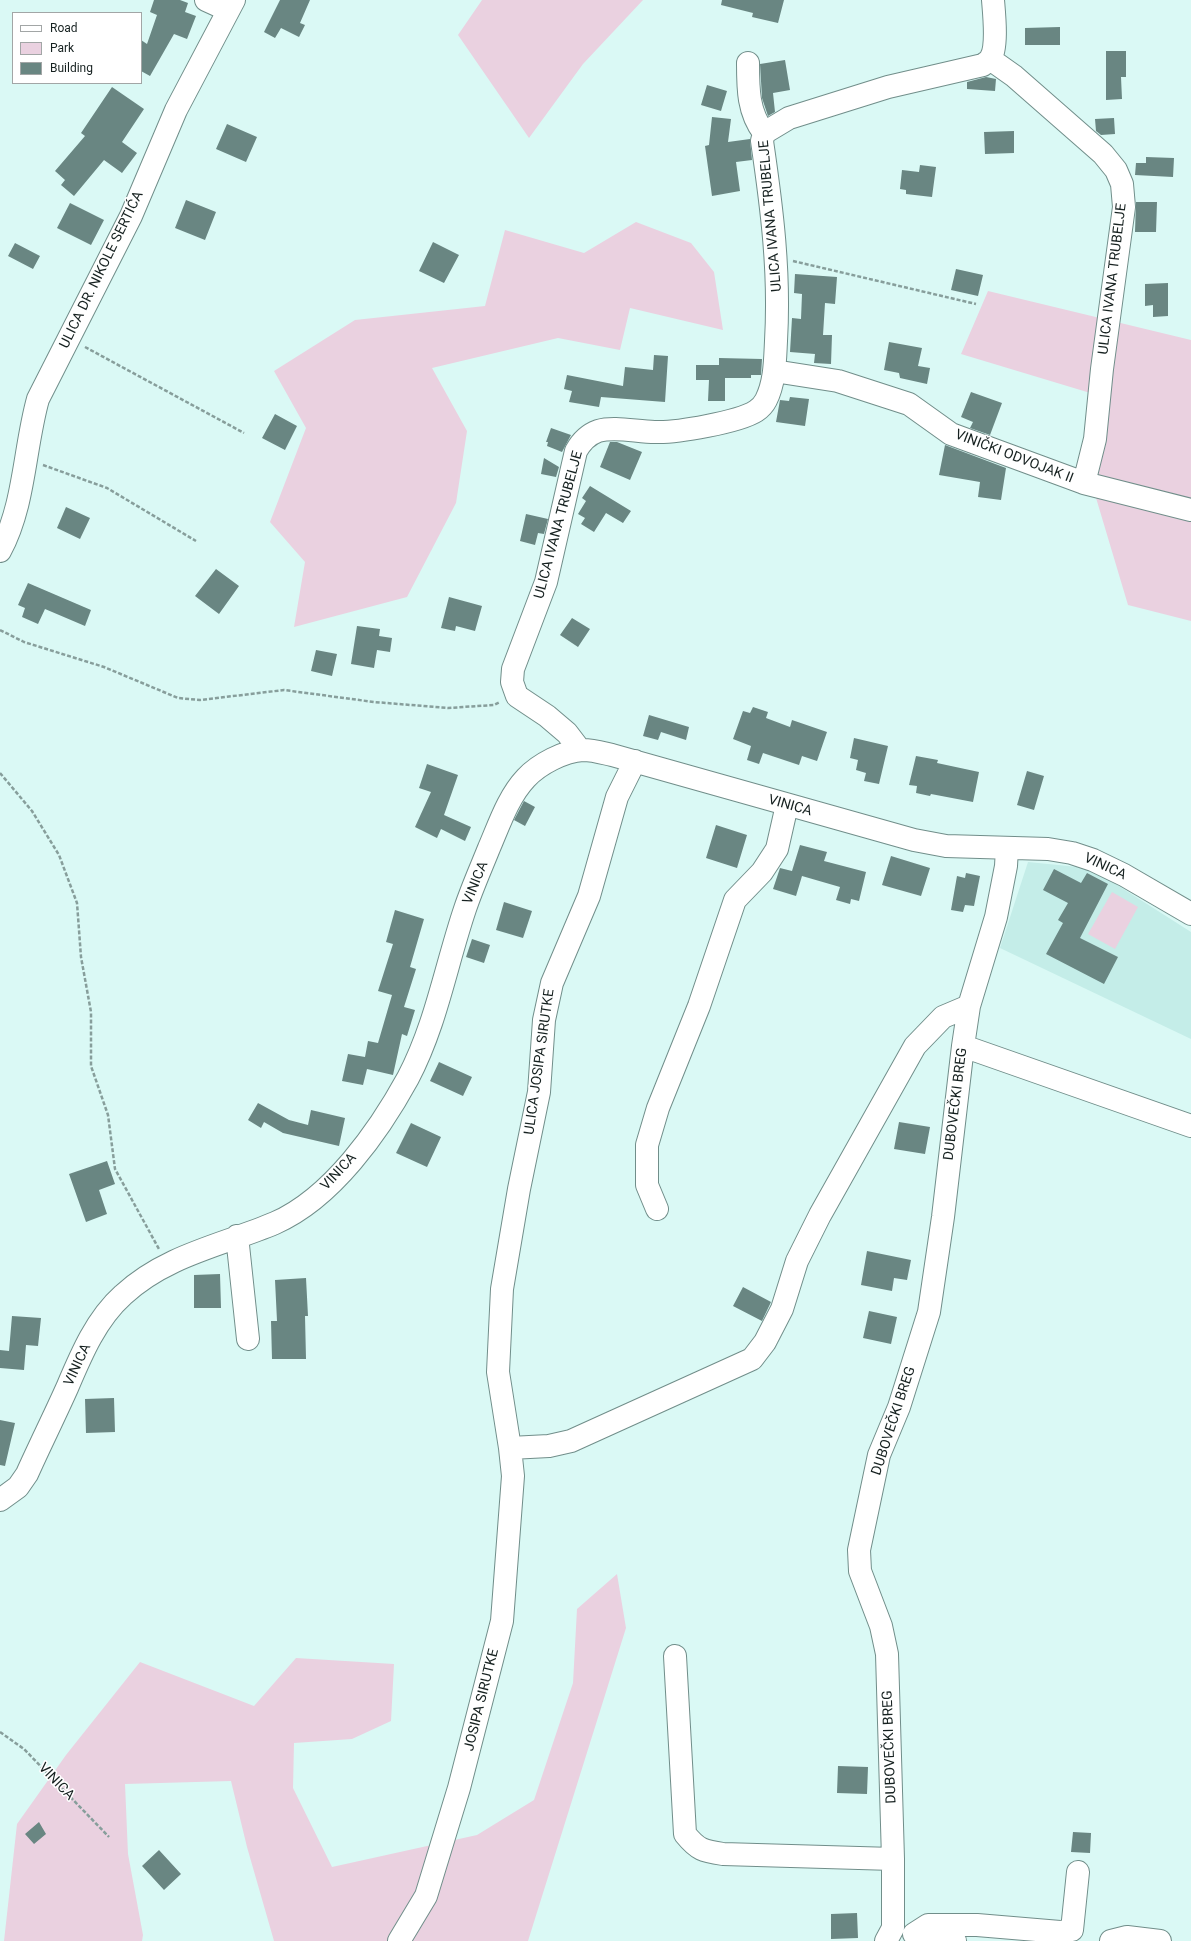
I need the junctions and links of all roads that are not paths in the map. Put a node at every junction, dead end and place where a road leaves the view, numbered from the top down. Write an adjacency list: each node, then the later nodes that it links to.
1 (206, 0): 3 (street)
2 (994, 0): 4 (street)
3 (231, 5): 10 (street, ULICA DR. NIKOLE SERTIĆA)
4 (990, 59): 6 (street, ULICA IVANA TRUBELJE); 8 (street, ULICA IVANA TRUBELJE)
5 (748, 63): 6 (street)
6 (764, 133): 7 (street, ULICA IVANA TRUBELJE)
7 (774, 371): 8 (street, VINIČKI ODVOJAK II); 11 (street, ULICA IVANA TRUBELJE)
8 (1084, 483): 9 (street, VINIČKI ODVOJAK II)
9 (1191, 510)
10 (0, 551)
11 (580, 750): 12 (street, VINICA); 20 (street, VINICA)
12 (635, 761): 13 (street, VINICA); 22 (street, ULICA JOSIPA SIRUTKE)
13 (788, 805): 14 (street, VINICA); 19 (street)
14 (1007, 848): 15 (street, VINICA); 16 (street, DUBOVEČKI BREG)
15 (1191, 914)
16 (969, 1006): 17 (street, DUBOVEČKI BREG); 22 (street)
17 (963, 1046): 18 (street); 25 (street, DUBOVEČKI BREG)
18 (1191, 1126)
19 (657, 1209)
20 (237, 1236): 21 (street); 23 (street, VINICA)
21 (248, 1339)
22 (510, 1448): 29 (street, JOSIPA SIRUTKE)
23 (0, 1500)
24 (675, 1656): 25 (street)
25 (894, 1858): 27 (street, DUBOVEČKI BREG)
26 (1078, 1872): 28 (street)
27 (889, 1934): 28 (street, DUBOVEČKI BREG)
28 (914, 1934): 30 (street, DUBOVEČKI BREG)
29 (399, 1941)
30 (955, 1941)
31 (1111, 1941): 32 (street)
32 (1160, 1941)

